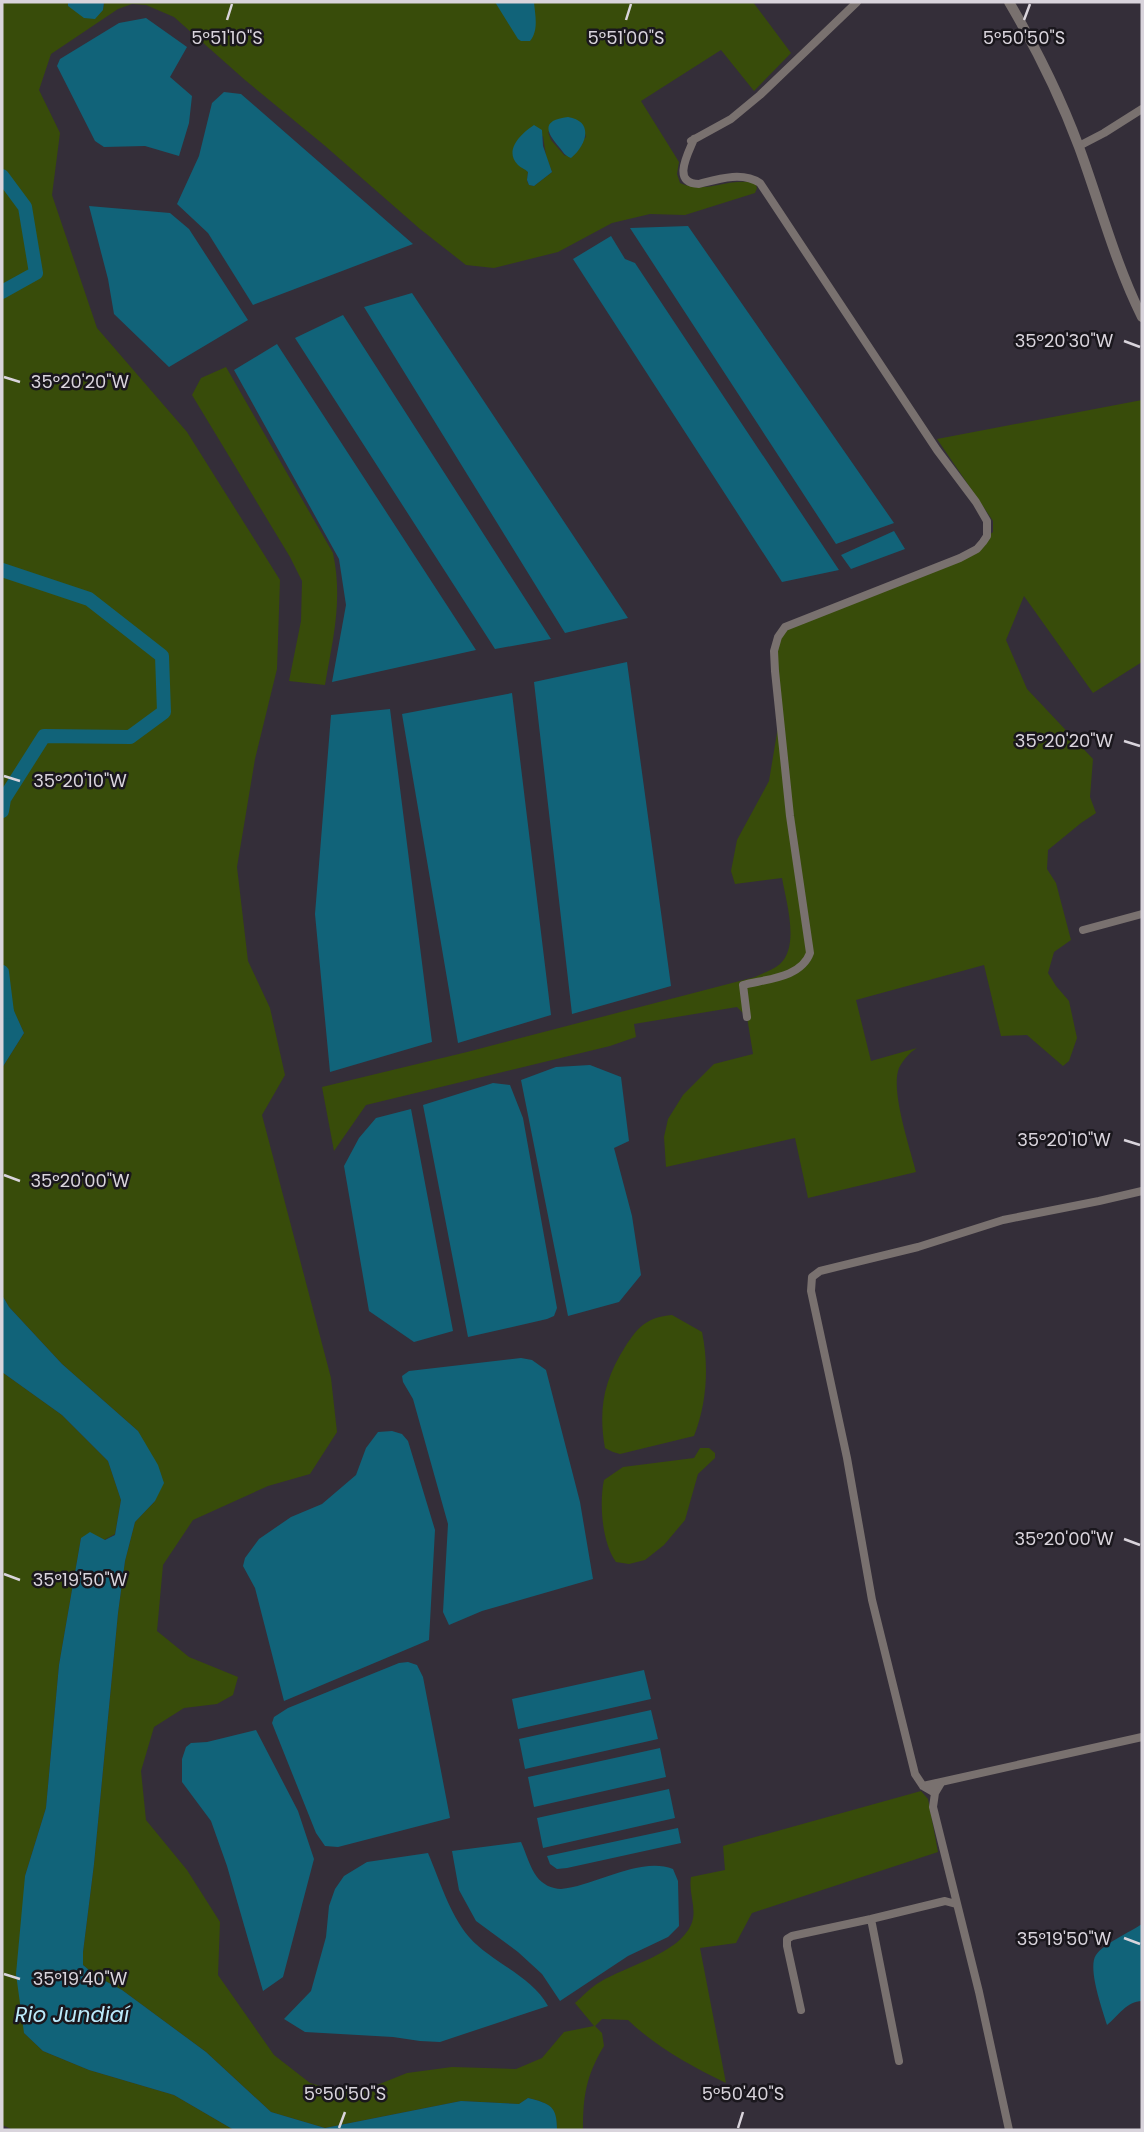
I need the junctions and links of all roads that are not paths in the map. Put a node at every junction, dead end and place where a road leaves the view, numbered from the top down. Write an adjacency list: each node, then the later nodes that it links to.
1 (857, 2): 9 (street)
2 (1009, 2): 4 (street)
3 (1142, 109): 4 (street)
4 (1079, 146): 5 (street)
5 (1139, 301): 6 (street)
6 (1142, 317)
7 (1142, 914): 8 (street)
8 (1083, 930)
9 (747, 1017)
10 (1142, 1191): 13 (street)
11 (1142, 1737): 12 (street)
12 (941, 1783): 13 (street); 14 (street)
13 (923, 1786): 14 (street)
14 (935, 1793): 15 (street)
15 (952, 1886): 16 (street); 17 (street)
16 (945, 1900): 17 (street); 18 (street)
17 (956, 1904): 21 (street)
18 (871, 1919): 19 (street); 20 (street)
19 (800, 2010)
20 (899, 2061)
21 (1009, 2130)

